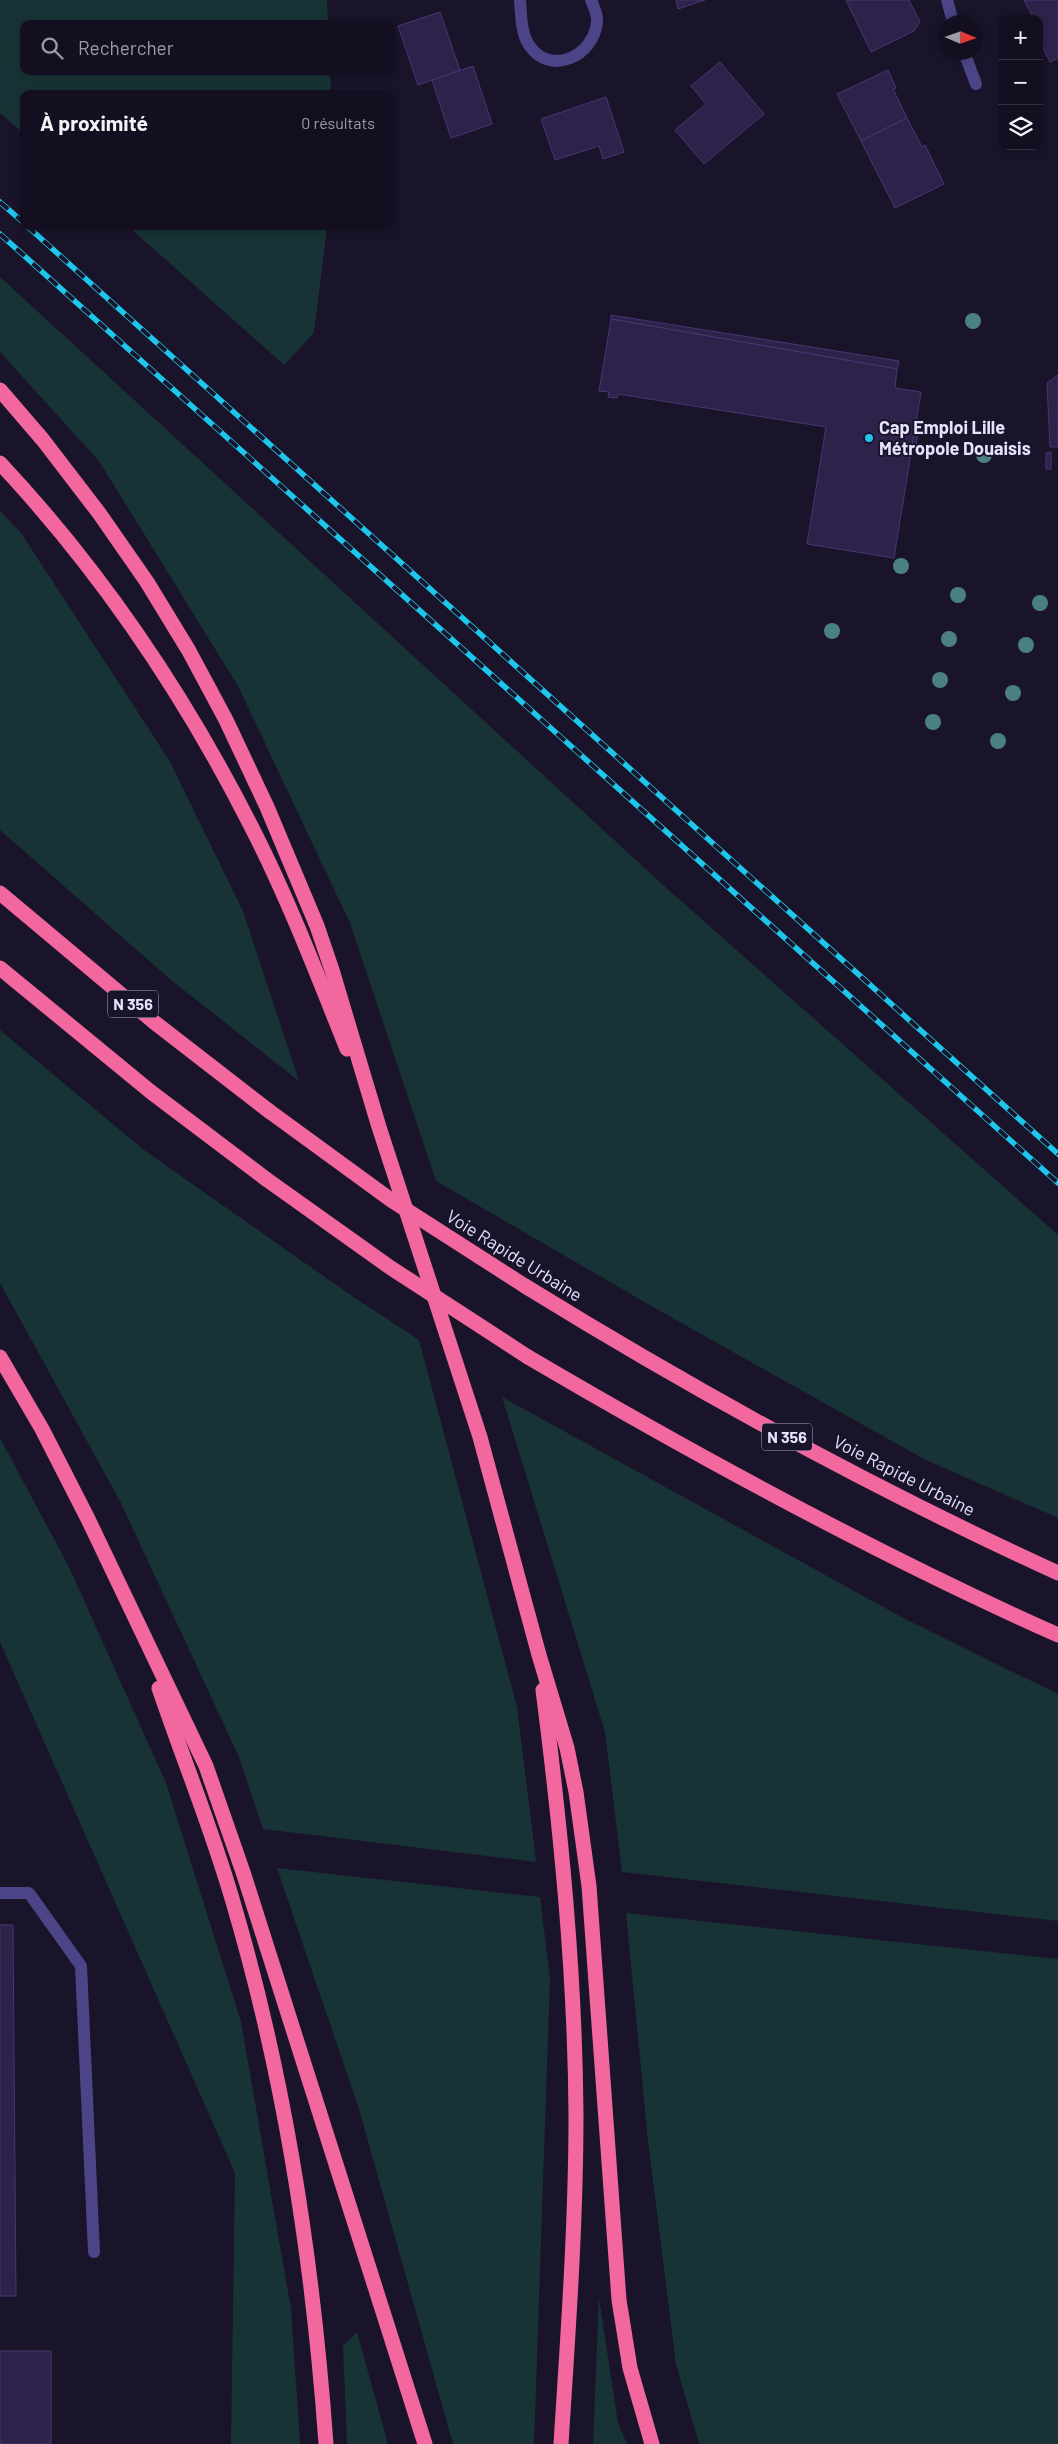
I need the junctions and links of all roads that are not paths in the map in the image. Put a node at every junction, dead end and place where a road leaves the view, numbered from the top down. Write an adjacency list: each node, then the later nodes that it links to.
1 (520, 0): 2 (street)
2 (592, 0)
3 (947, 0): 4 (street)
4 (951, 15)
5 (967, 60): 6 (street)
6 (976, 84)
7 (0, 390): 11 (highway)
8 (0, 463): 11 (highway)
9 (0, 893): 13 (highway, Voie Rapide Urbaine / N 356, bridge)
10 (0, 968): 15 (highway, bridge)
11 (379, 1127): 16 (highway)
12 (0, 1357): 14 (highway)
13 (1058, 1573)
14 (140, 1632): 19 (highway); 20 (highway)
15 (1058, 1635)
16 (539, 1655): 21 (highway); 22 (highway)
17 (0, 1893): 18 (street)
18 (94, 2252)
19 (326, 2444)
20 (425, 2444)
21 (561, 2444)
22 (652, 2444)

